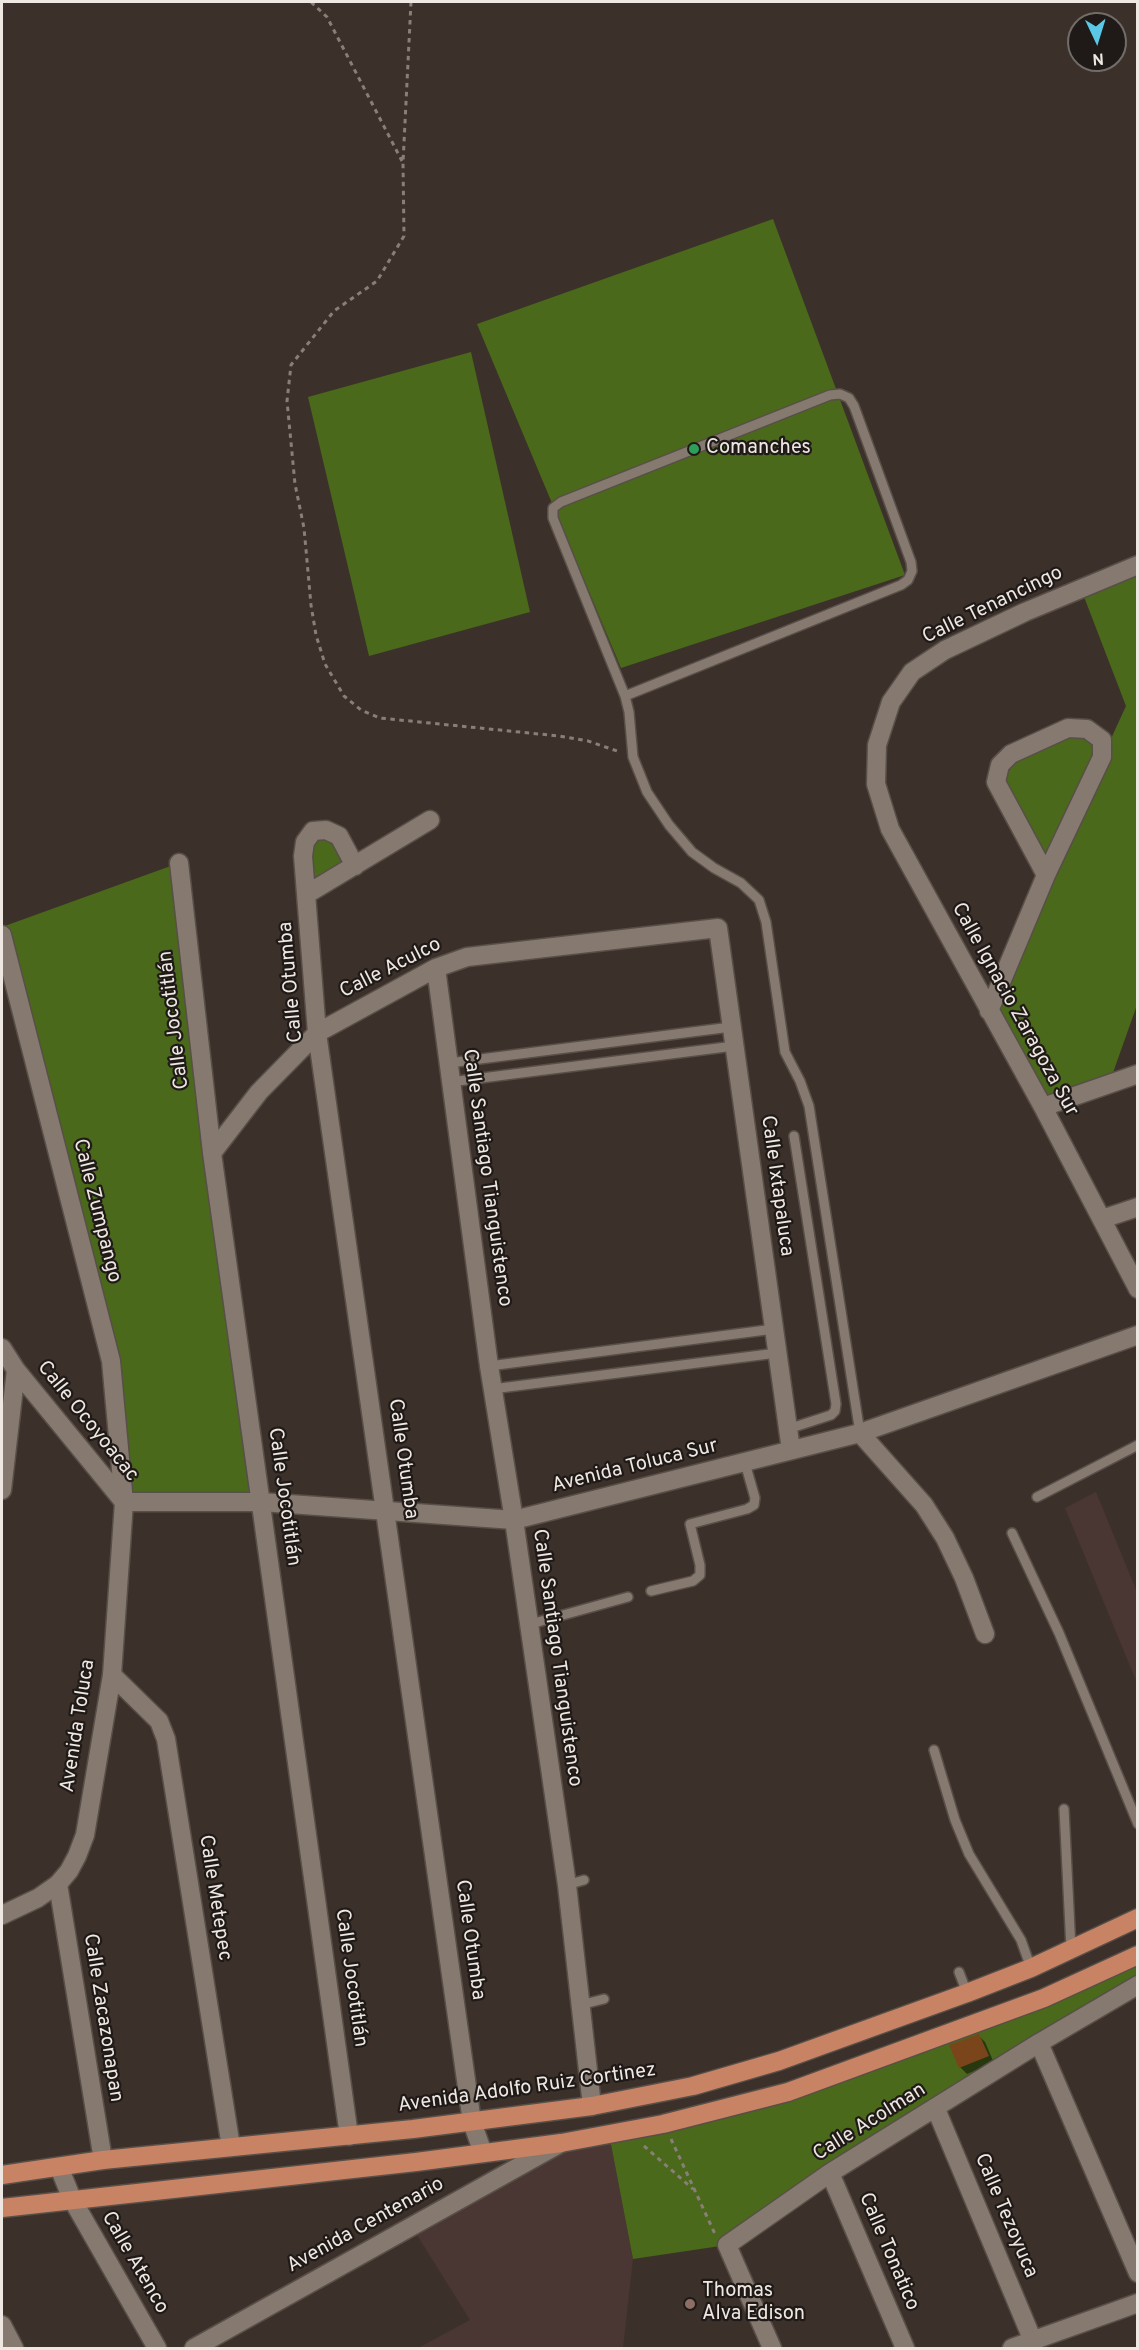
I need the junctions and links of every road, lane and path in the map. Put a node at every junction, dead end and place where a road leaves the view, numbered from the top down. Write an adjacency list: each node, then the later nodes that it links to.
1 (311, 2): 3 (path)
2 (411, 2): 3 (path)
3 (403, 163): 7 (path)
4 (1137, 565): 6 (street, Calle Tenancingo)
5 (625, 696): 5 (lane); 7 (lane)
6 (877, 745): 16 (street, Calle Ignacio Zaragoza Sur)
7 (633, 757): 37 (lane)
8 (430, 820): 10 (street)
9 (179, 863): 25 (street, Calle Jocotitlán)
10 (355, 866): 12 (street); 12 (street, Calle Otumba)
11 (1046, 875): 11 (street); 16 (street)
12 (307, 894): 18 (street, Calle Otumba)
13 (718, 928): 15 (street, Calle Aculco); 17 (street, Calle Ixtapaluca)
14 (2, 935): 43 (street, Calle Zumpango)
15 (436, 968): 18 (street, Calle Aculco); 20 (street, Calle Santiago Tianguistenco)
16 (989, 1011): 23 (street, Calle Ignacio Zaragoza Sur)
17 (731, 1027): 19 (street, Calle Ixtapaluca); 20 (lane)
18 (317, 1033): 25 (street, Calle Aculco); 45 (street, Calle Otumba)
19 (734, 1046): 22 (lane); 29 (street, Calle Ixtapaluca)
20 (449, 1063): 22 (street, Calle Santiago Tianguistenco)
21 (1137, 1074): 23 (street)
22 (450, 1082): 33 (street, Calle Santiago Tianguistenco)
23 (1043, 1107): 27 (street, Calle Ignacio Zaragoza Sur)
24 (794, 1136): 36 (lane)
25 (212, 1153): 44 (street, Calle Jocotitlán)
26 (1137, 1206): 27 (street)
27 (1102, 1220): 28 (street, Calle Ignacio Zaragoza Sur)
28 (1137, 1289)
29 (774, 1329): 32 (street, Calle Ixtapaluca); 33 (lane)
30 (1137, 1335): 37 (street, Avenida Toluca Sur)
31 (2, 1348): 34 (street, Calle Ocoyoacac)
32 (777, 1353): 35 (lane); 36 (street, Calle Ixtapaluca)
33 (489, 1366): 35 (street, Calle Santiago Tianguistenco)
34 (16, 1370): 41 (street); 43 (street, Calle Ocoyoacac)
35 (492, 1389): 46 (street, Calle Santiago Tianguistenco)
36 (788, 1430): 39 (street, Calle Ixtapaluca)
37 (860, 1433): 39 (street, Avenida Toluca Sur); 51 (street)
38 (1137, 1445): 42 (lane)
39 (791, 1450): 40 (street, Avenida Toluca Sur)
40 (745, 1463): 46 (street, Avenida Toluca Sur); 48 (lane)
41 (2, 1490)
42 (1036, 1497)
43 (124, 1502): 44 (street, Avenida Toluca Sur); 52 (street, Avenida Toluca)
44 (261, 1502): 45 (street, Avenida Toluca Sur); 75 (street, Calle Jocotitlán)
45 (386, 1510): 46 (street, Avenida Toluca Sur); 72 (street, Calle Otumba)
46 (514, 1520): 50 (street, Calle Santiago Tianguistenco)
47 (1012, 1533): 55 (lane)
48 (651, 1591)
49 (628, 1597): 50 (lane)
50 (527, 1625): 66 (street, Calle Santiago Tianguistenco)
51 (985, 1634)
52 (112, 1676): 56 (street, Avenida Toluca); 77 (street, Calle Metepec)
53 (934, 1750): 61 (lane)
54 (1064, 1809): 59 (lane)
55 (1137, 1824)
56 (58, 1884): 57 (street, Avenida Toluca); 79 (street, Calle Zacazonapan)
57 (2, 1915)
58 (1137, 1918): 59 (main road, Avenida Adolfo Ruiz Cortinez)
59 (1071, 1949): 61 (main road, Avenida Adolfo Ruiz Cortinez)
60 (1137, 1955): 69 (main road)
61 (1031, 1968): 64 (main road, Avenida Adolfo Ruiz Cortinez)
62 (959, 1972): 64 (lane)
63 (1137, 1985): 67 (street, Calle Acolman)
64 (968, 1993): 68 (main road, Avenida Adolfo Ruiz Cortinez)
65 (604, 1999): 66 (lane)
66 (580, 2005): 70 (street, Calle Santiago Tianguistenco)
67 (1039, 2043): 71 (street, Calle Acolman); 87 (street)
68 (755, 2068): 69 (main road); 70 (main road, Avenida Adolfo Ruiz Cortinez)
69 (763, 2100): 73 (main road)
70 (592, 2106): 72 (main road, Avenida Adolfo Ruiz Cortinez)
71 (936, 2109): 81 (street, Calle Acolman); 90 (street, Calle Tezoyuca)
72 (472, 2122): 75 (main road, Avenida Adolfo Ruiz Cortinez); 78 (street, Calle Otumba)
73 (663, 2124): 74 (main road); 83 (path)
74 (627, 2131): 76 (main road); 83 (path)
75 (349, 2136): 77 (main road, Avenida Adolfo Ruiz Cortinez)
76 (561, 2143): 78 (main road); 93 (street, Avenida Centenario)
77 (231, 2147): 79 (main road, Avenida Adolfo Ruiz Cortinez)
78 (483, 2153): 84 (main road)
79 (103, 2160): 80 (main road, Avenida Adolfo Ruiz Cortinez)
80 (59, 2167): 82 (main road, Avenida Adolfo Ruiz Cortinez); 84 (street, Calle Atenco)
81 (830, 2173): 86 (street, Calle Acolman); 95 (street, Calle Tonatico)
82 (2, 2175)
83 (694, 2190): 86 (path)
84 (72, 2199): 85 (main road); 92 (street, Calle Atenco)
85 (2, 2208)
86 (727, 2245): 94 (street)
87 (1137, 2273)
88 (1137, 2303): 90 (street)
89 (2, 2325): 91 (street)
90 (1033, 2341): 96 (street)
91 (14, 2349)
92 (157, 2349)
93 (194, 2349)
94 (772, 2349)
95 (904, 2349)
96 (1012, 2349)

